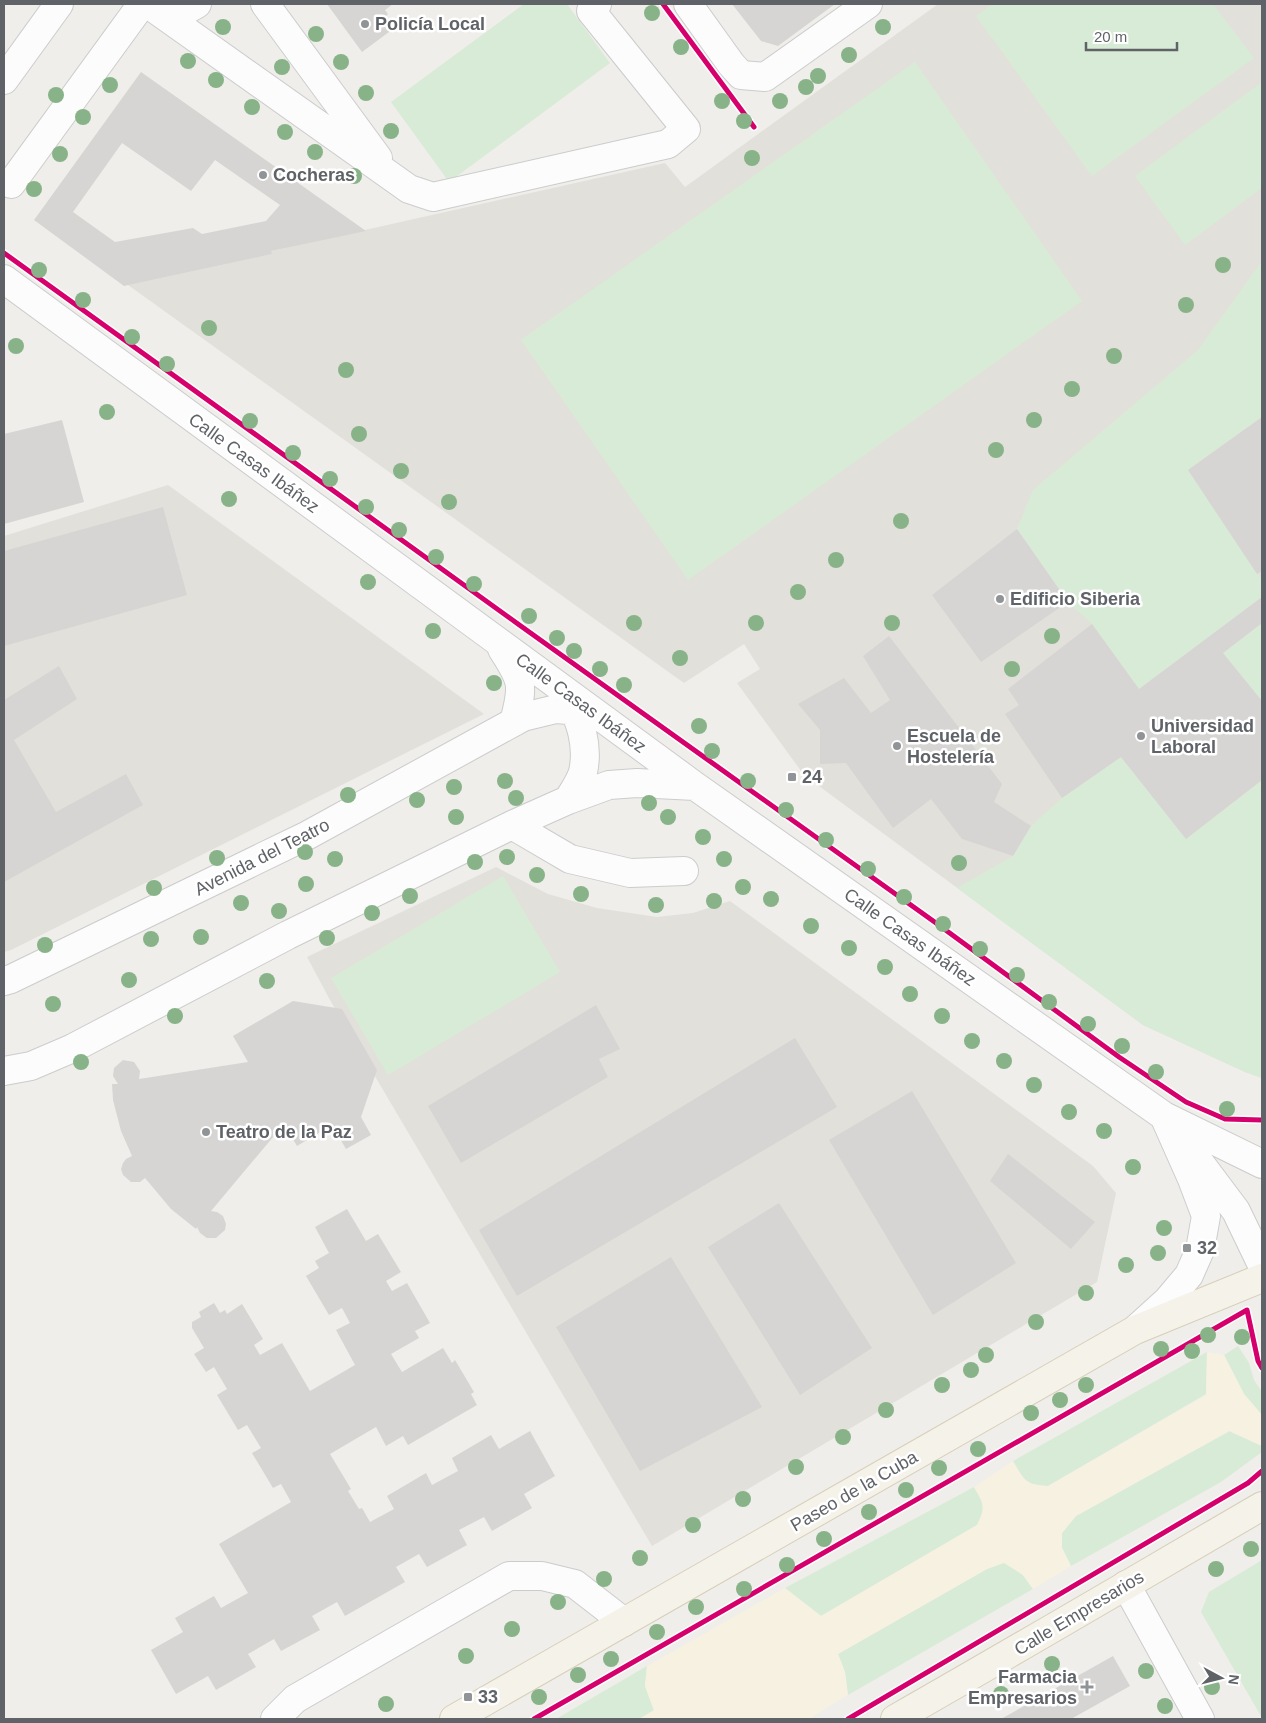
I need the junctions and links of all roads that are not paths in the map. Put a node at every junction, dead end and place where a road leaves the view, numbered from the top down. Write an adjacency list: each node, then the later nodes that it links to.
1 (59, 4): 9 (street)
2 (142, 4): 11 (street)
3 (197, 4): 8 (street)
4 (265, 4): 10 (street)
5 (597, 4): 10 (street)
6 (688, 4): 7 (street)
7 (868, 4)
8 (159, 11): 10 (street)
9 (4, 80)
10 (392, 177)
11 (10, 184)
12 (4, 279): 13 (street, Calle Casas Ibáñez)
13 (497, 641): 14 (street, Calle Casas Ibáñez); 15 (street)
14 (578, 704): 15 (street, Avenida del Teatro); 16 (street, Calle Casas Ibáñez); 17 (street)
15 (514, 722): 20 (street, Avenida del Teatro)
16 (694, 786): 17 (street); 22 (street, Calle Casas Ibáñez)
17 (568, 800): 18 (street)
18 (512, 825): 19 (street); 21 (street)
19 (684, 871)
20 (4, 981)
21 (4, 1071)
22 (1164, 1116): 23 (street); 24 (street, Calle Casas Ibáñez); 25 (street, Calle Casas Ibáñez); 27 (street)
23 (1262, 1142)
24 (1262, 1164)
25 (1262, 1265)
26 (1262, 1278): 27 (main road, Paseo de la Cuba)
27 (1135, 1330): 30 (main road, Paseo de la Cuba)
28 (1262, 1506): 29 (main road, Calle Empresarios)
29 (1126, 1585): 33 (main road, Calle Empresarios); 34 (street)
30 (624, 1622): 31 (street); 32 (main road, Paseo de la Cuba)
31 (275, 1719)
32 (454, 1719)
33 (895, 1719)
34 (1200, 1719)

